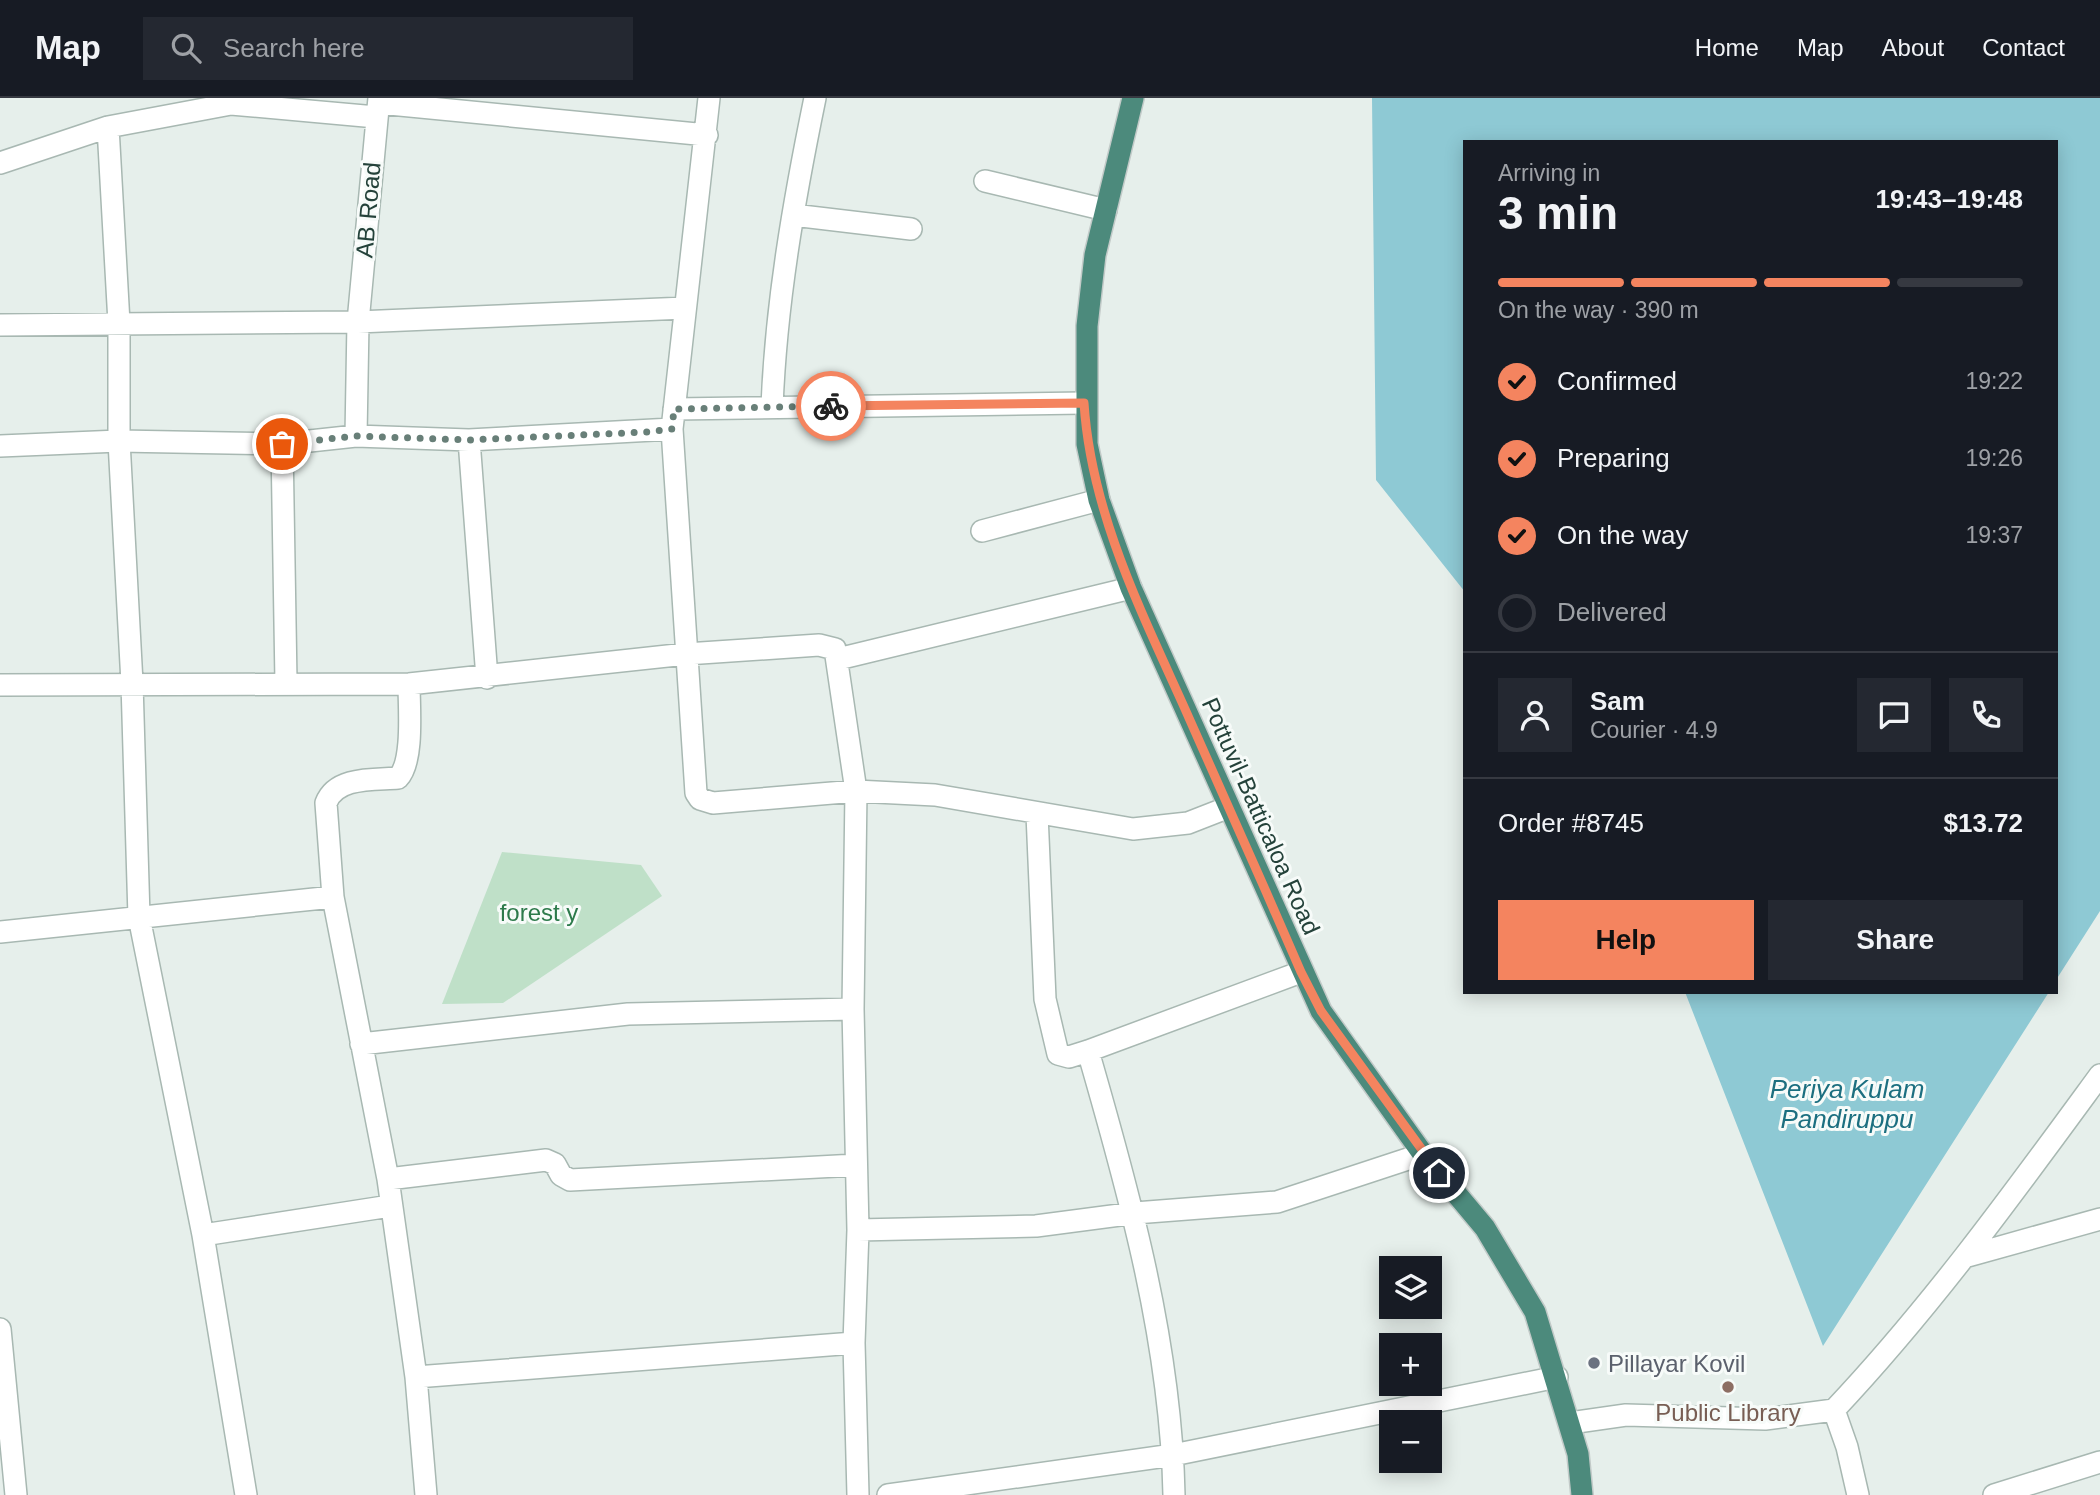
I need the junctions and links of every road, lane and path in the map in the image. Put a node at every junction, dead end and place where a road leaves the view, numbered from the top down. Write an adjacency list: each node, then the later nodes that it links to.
1 (709, 98): 6 (street)
2 (815, 98): 10 (street)
3 (1133, 98): 9 (highway, Pottuvil-Batticaloa Road)
4 (378, 106): 5 (street); 6 (street); 13 (street, AB Road)
5 (108, 127): 7 (street); 14 (street)
6 (707, 135): 12 (street)
7 (0, 163)
8 (985, 181): 9 (street)
9 (1106, 210): 16 (highway, Pottuvil-Batticaloa Road)
10 (793, 215): 11 (street); 17 (street)
11 (911, 229)
12 (685, 308): 13 (street); 18 (street)
13 (358, 322): 14 (street); 19 (street, AB Road)
14 (119, 323): 15 (street); 21 (street)
15 (0, 325)
16 (1084, 403): 17 (street); 24 (highway, Pottuvil-Batticaloa Road)
17 (772, 407): 18 (street)
18 (673, 419): 20 (street); 27 (street)
19 (356, 436): 20 (street); 22 (street)
20 (469, 440): 29 (street)
21 (119, 441): 22 (street); 23 (street); 30 (street)
22 (282, 444): 31 (street)
23 (0, 446)
24 (1100, 500): 25 (street); 26 (highway, Pottuvil-Batticaloa Road)
25 (982, 531)
26 (1131, 588): 28 (street); 35 (highway, Pottuvil-Batticaloa Road)
27 (686, 654): 28 (street); 29 (street); 34 (street)
28 (838, 659): 34 (street)
29 (487, 678): 32 (street)
30 (132, 682): 31 (street); 33 (street); 38 (street)
31 (286, 682): 32 (street)
32 (410, 684): 37 (street)
33 (0, 685)
34 (856, 791): 36 (street); 41 (street)
35 (1229, 807): 36 (street); 40 (highway, Pottuvil-Batticaloa Road)
36 (1037, 814): 43 (street)
37 (333, 897): 38 (street); 42 (street)
38 (139, 918): 39 (street); 52 (street)
39 (0, 932)
40 (1301, 972): 43 (street); 45 (highway, Pottuvil-Batticaloa Road)
41 (853, 1009): 42 (street); 46 (street)
42 (361, 1044): 47 (street)
43 (1088, 1051): 49 (street)
44 (2100, 1075): 53 (street)
45 (1423, 1154): 49 (street); 57 (highway, Pottuvil-Batticaloa Road)
46 (856, 1165): 47 (street); 51 (street)
47 (388, 1180): 48 (street)
48 (390, 1206): 52 (street); 56 (street)
49 (1135, 1213): 51 (street); 60 (street)
50 (2100, 1219): 53 (street)
51 (858, 1230): 55 (street)
52 (203, 1235): 63 (street)
53 (1968, 1256): 58 (street)
54 (0, 1329): 62 (street)
55 (854, 1343): 56 (street); 65 (street)
56 (416, 1377): 64 (street)
57 (1557, 1377): 59 (highway, Pottuvil-Batticaloa Road); 60 (street)
58 (1833, 1410): 59 (street); 69 (street)
59 (1570, 1423): 68 (highway, Pottuvil-Batticaloa Road)
60 (1173, 1455): 66 (street); 67 (street)
61 (2100, 1462): 70 (street)
62 (16, 1495)
63 (246, 1495)
64 (426, 1495)
65 (858, 1495)
66 (888, 1495)
67 (1174, 1495)
68 (1582, 1495)
69 (1858, 1495)
70 (1994, 1495)

